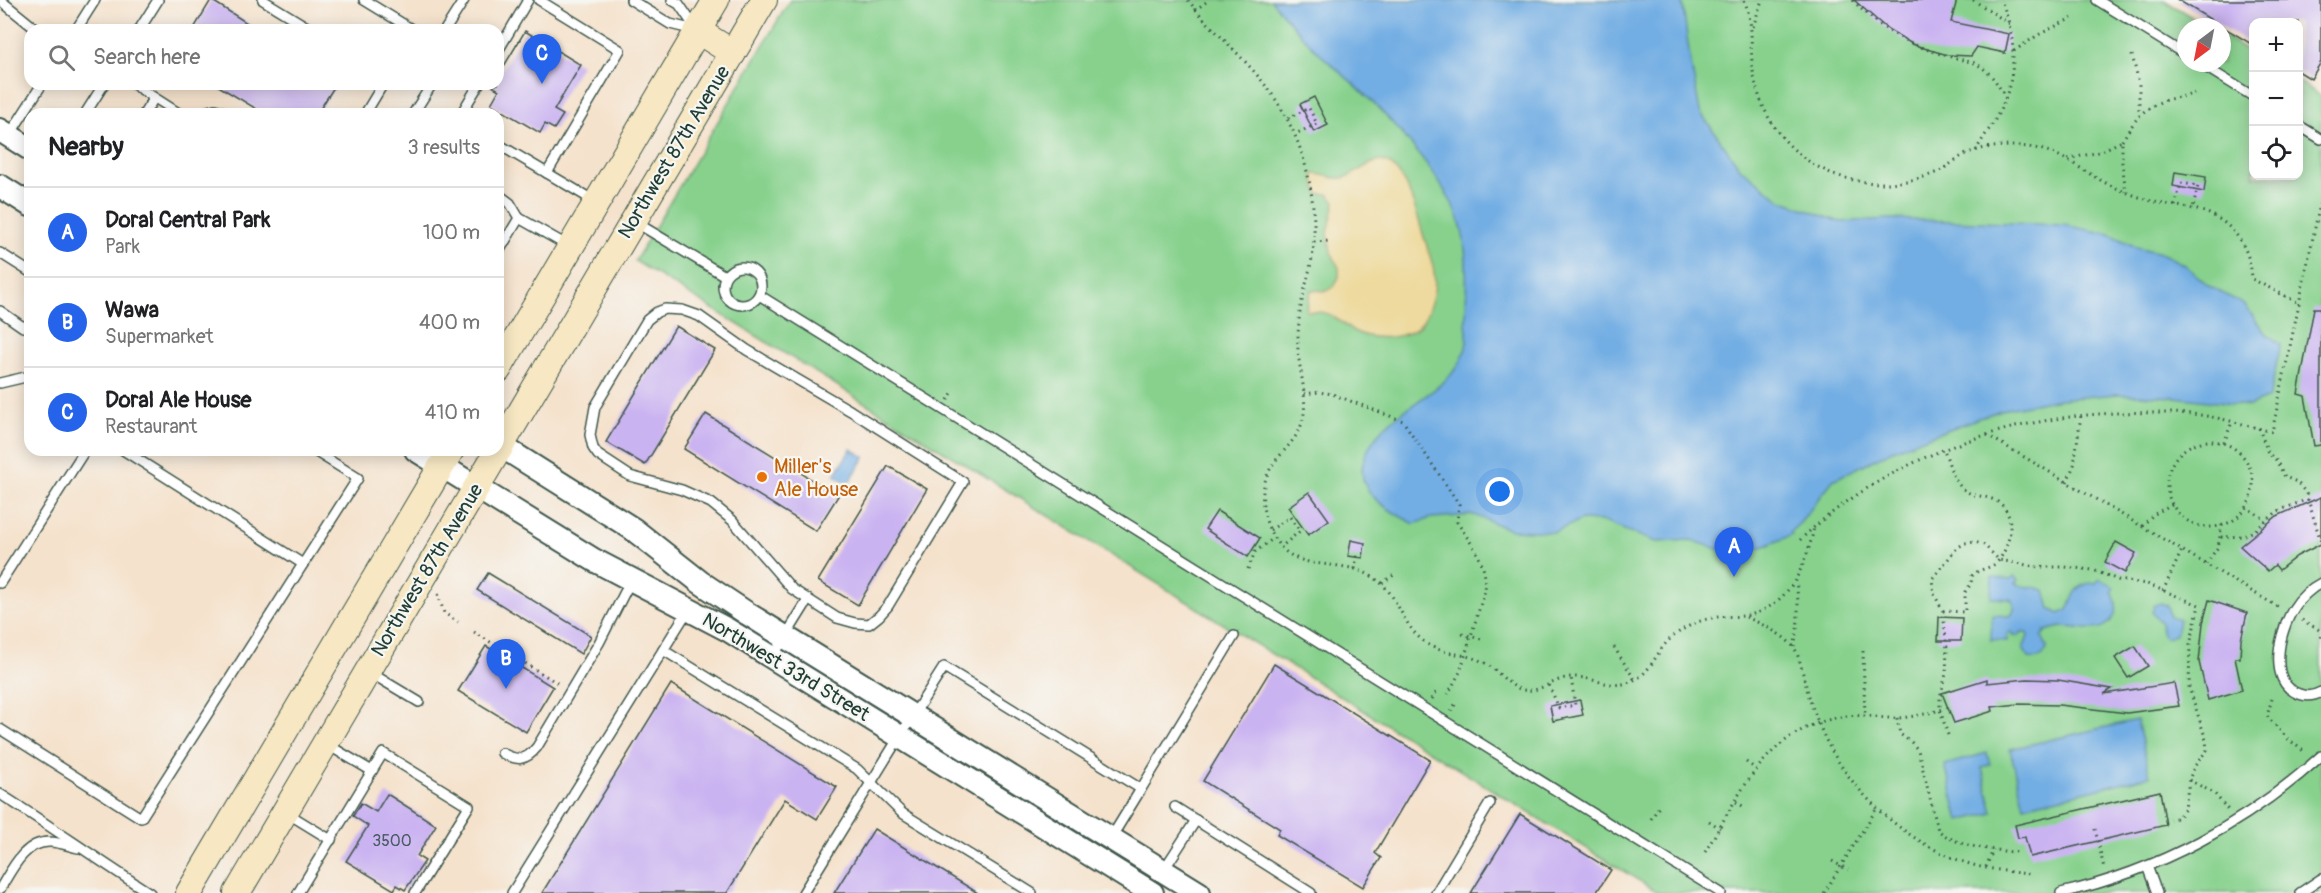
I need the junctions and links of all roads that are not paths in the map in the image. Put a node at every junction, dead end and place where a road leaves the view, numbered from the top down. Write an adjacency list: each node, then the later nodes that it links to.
1 (0, 0): 14 (lane)
2 (95, 0): 15 (lane)
3 (158, 0): 16 (lane)
4 (263, 0): 17 (lane)
5 (364, 0): 18 (lane)
6 (464, 0): 19 (lane)
7 (528, 0): 21 (lane)
8 (539, 0): 44 (lane)
9 (631, 0): 20 (lane)
10 (672, 0): 20 (lane)
11 (716, 0): 20 (main road, Northwest 87th Avenue)
12 (764, 0): 23 (main road, Northwest 87th Avenue)
13 (2097, 0): 22 (lane)
14 (30, 24)
15 (80, 24)
16 (143, 24)
17 (302, 24)
18 (403, 24)
19 (450, 24)
20 (698, 31): 23 (main road); 48 (main road, Northwest 87th Avenue)
21 (504, 41)
22 (2177, 49)
23 (733, 53): 50 (main road, Northwest 87th Avenue)
24 (2213, 72): 31 (lane)
25 (37, 90): 40 (lane)
26 (100, 90): 33 (lane)
27 (142, 90): 32 (lane)
28 (380, 90): 36 (lane)
29 (428, 90): 37 (lane)
30 (475, 90): 38 (lane)
31 (2249, 94)
32 (154, 98): 34 (lane); 35 (lane)
33 (89, 108)
34 (148, 108)
35 (170, 108)
36 (369, 108)
37 (417, 108)
38 (464, 108)
39 (2300, 126): 41 (lane)
40 (5, 133): 42 (street)
41 (2321, 139)
42 (24, 145)
43 (504, 148): 44 (lane)
44 (547, 173): 48 (lane)
45 (0, 186): 47 (street)
46 (504, 198): 49 (lane)
47 (24, 201)
48 (596, 202): 52 (main road, Northwest 87th Avenue)
49 (519, 218): 51 (lane); 52 (lane)
50 (633, 221): 55 (lane); 62 (main road, Northwest 87th Avenue)
51 (504, 243)
52 (570, 247): 59 (main road, Northwest 87th Avenue)
53 (0, 253): 54 (lane)
54 (24, 268)
55 (725, 276): 56 (lane); 56 (lane)
56 (759, 295): 118 (lane)
57 (0, 312): 58 (lane)
58 (24, 327)
59 (504, 360)
60 (24, 377): 61 (lane)
61 (1, 382)
62 (504, 438)
63 (504, 448): 76 (street, Northwest 33rd Street)
64 (81, 456): 73 (lane)
65 (132, 456): 70 (lane)
66 (323, 456): 70 (lane)
67 (494, 456): 69 (main road, Northwest 87th Avenue)
68 (446, 458): 69 (street, Northwest 33rd Street); 107 (main road, Northwest 87th Avenue)
69 (477, 488): 71 (street, Northwest 33rd Street); 80 (main road, Northwest 87th Avenue)
70 (303, 564): 84 (lane)
71 (631, 580): 75 (street, Northwest 33rd Street); 87 (lane)
72 (2321, 582): 81 (lane)
73 (0, 583)
74 (808, 600): 74 (lane); 76 (lane)
75 (689, 608): 78 (lane); 79 (street, Northwest 33rd Street)
76 (785, 636): 79 (lane); 83 (street, Northwest 33rd Street)
77 (1234, 636): 91 (lane)
78 (663, 650): 90 (lane); 111 (lane)
79 (772, 657): 85 (street, Northwest 33rd Street)
80 (368, 671): 82 (lane); 86 (main road, Northwest 87th Avenue)
81 (2321, 692)
82 (419, 702)
83 (913, 716): 85 (lane); 91 (lane); 98 (street, Northwest 33rd Street)
84 (0, 729)
85 (900, 736): 90 (lane); 97 (street, Northwest 33rd Street)
86 (325, 743): 89 (lane); 95 (main road, Northwest 87th Avenue)
87 (502, 753)
88 (2321, 756): 101 (lane)
89 (372, 771): 99 (lane); 110 (lane)
90 (871, 782): 112 (lane); 113 (lane)
91 (1141, 789): 98 (lane)
92 (0, 794): 100 (lane)
93 (1490, 803): 117 (lane)
94 (1175, 807): 96 (lane)
95 (284, 812): 99 (lane); 108 (main road, Northwest 87th Avenue)
96 (1196, 820): 102 (lane); 116 (lane)
97 (1063, 838): 98 (street); 104 (street, Northwest 33rd Street)
98 (1111, 838): 102 (street, Northwest 33rd Street); 104 (street)
99 (331, 840): 109 (lane)
100 (80, 849): 105 (lane); 106 (lane)
101 (2148, 867): 119 (lane); 120 (lane)
102 (1164, 871): 115 (street, Northwest 33rd Street)
103 (2321, 879): 121 (lane)
104 (1123, 880): 114 (street, Northwest 33rd Street)
105 (0, 889)
106 (150, 893)
107 (189, 893)
108 (237, 893)
109 (298, 893)
110 (415, 893)
111 (512, 893)
112 (804, 893)
113 (1032, 893)
114 (1152, 893)
115 (1199, 893)
116 (1311, 893)
117 (1436, 893)
118 (1721, 893)
119 (2061, 893)
120 (2157, 893)
121 (2300, 893)

